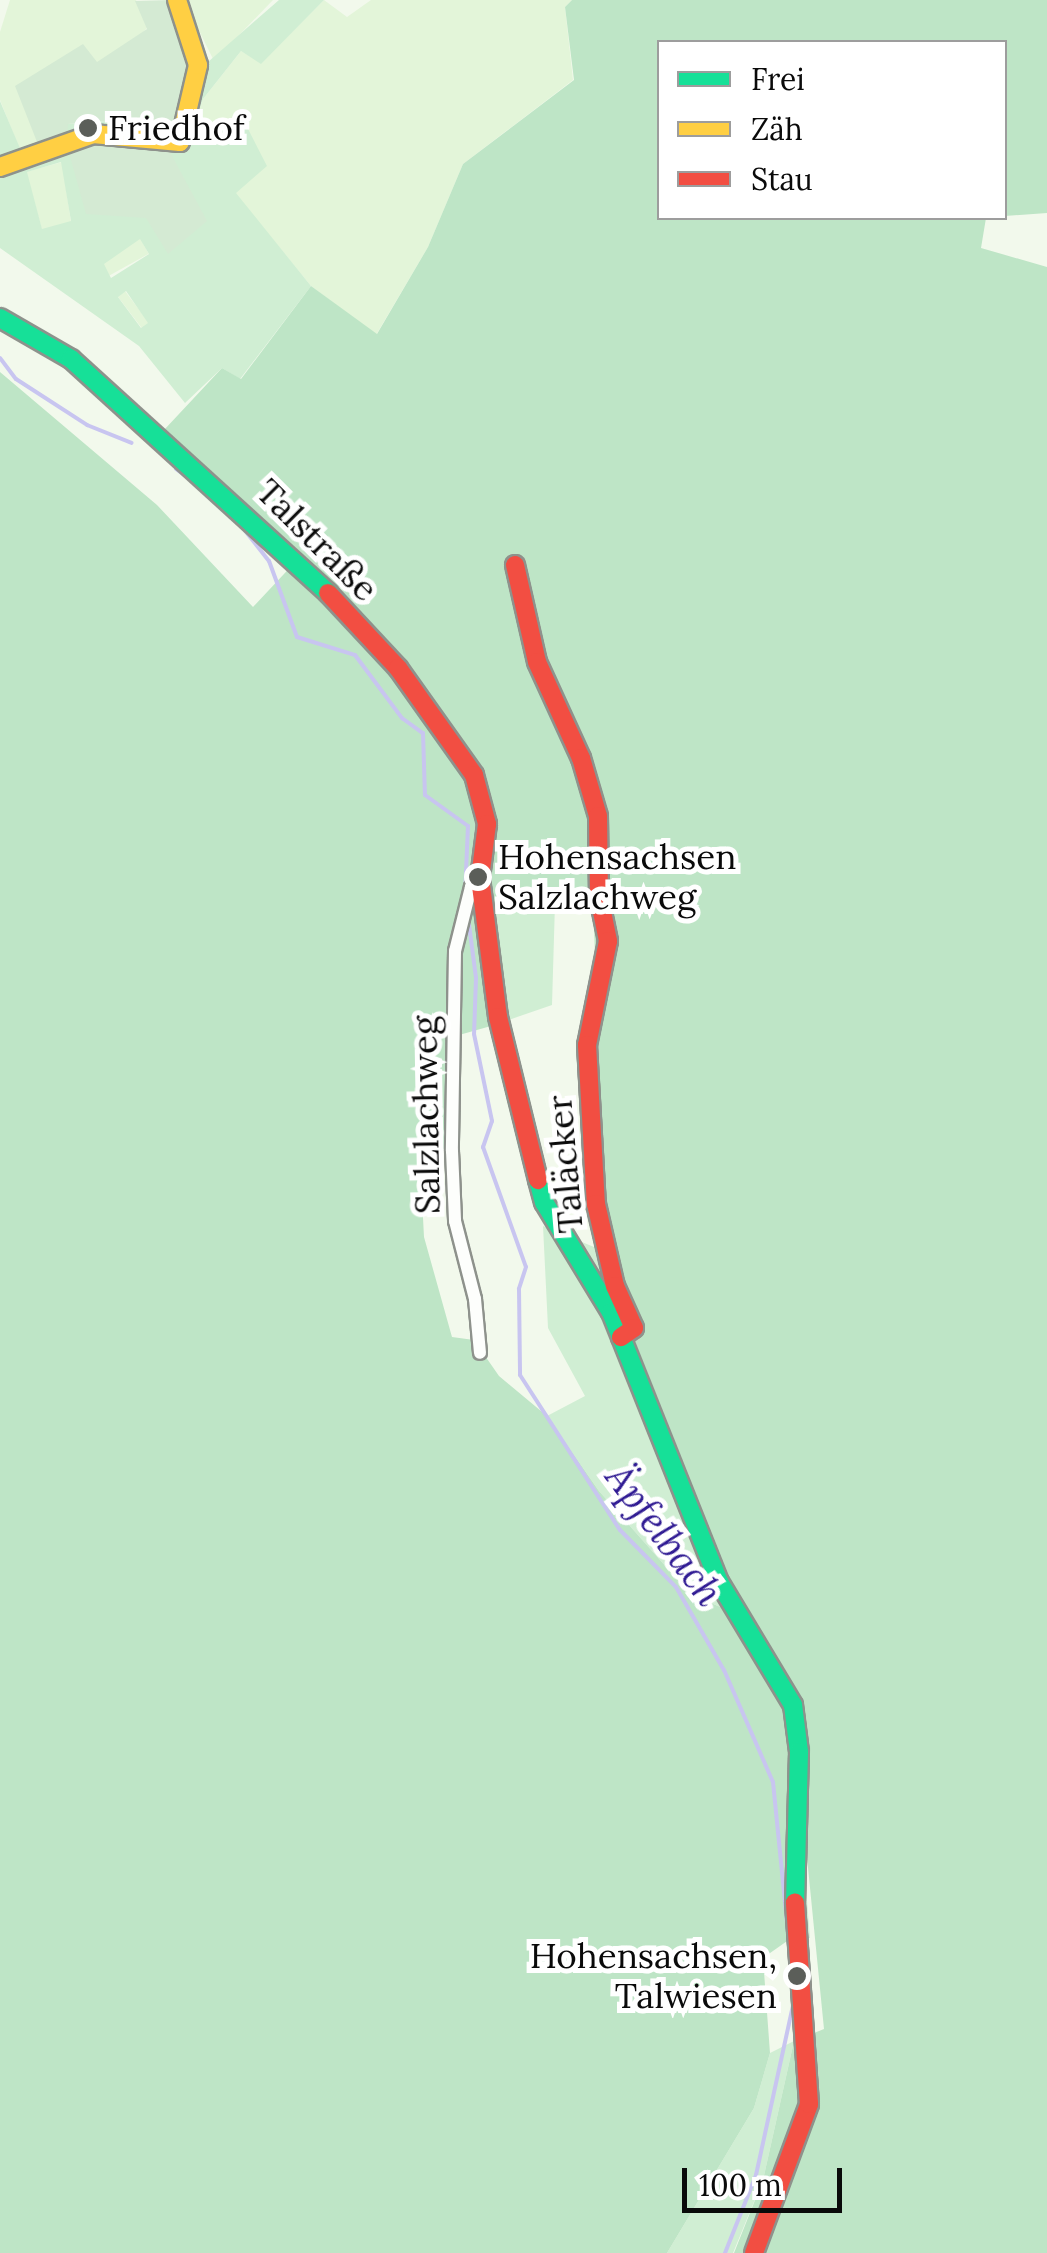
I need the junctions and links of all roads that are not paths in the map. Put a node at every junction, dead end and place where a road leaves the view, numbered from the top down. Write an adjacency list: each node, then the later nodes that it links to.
1 (177, 0): 2 (street)
2 (0, 167)
3 (0, 318): 5 (street, Talstraße)
4 (515, 565): 6 (street, Taläcker)
5 (480, 878): 6 (street, Taläcker); 7 (street, Salzlachweg)
6 (621, 1337): 8 (street)
7 (480, 1354)
8 (803, 1968): 9 (street); 10 (street)
9 (784, 1974)
10 (754, 2253)

